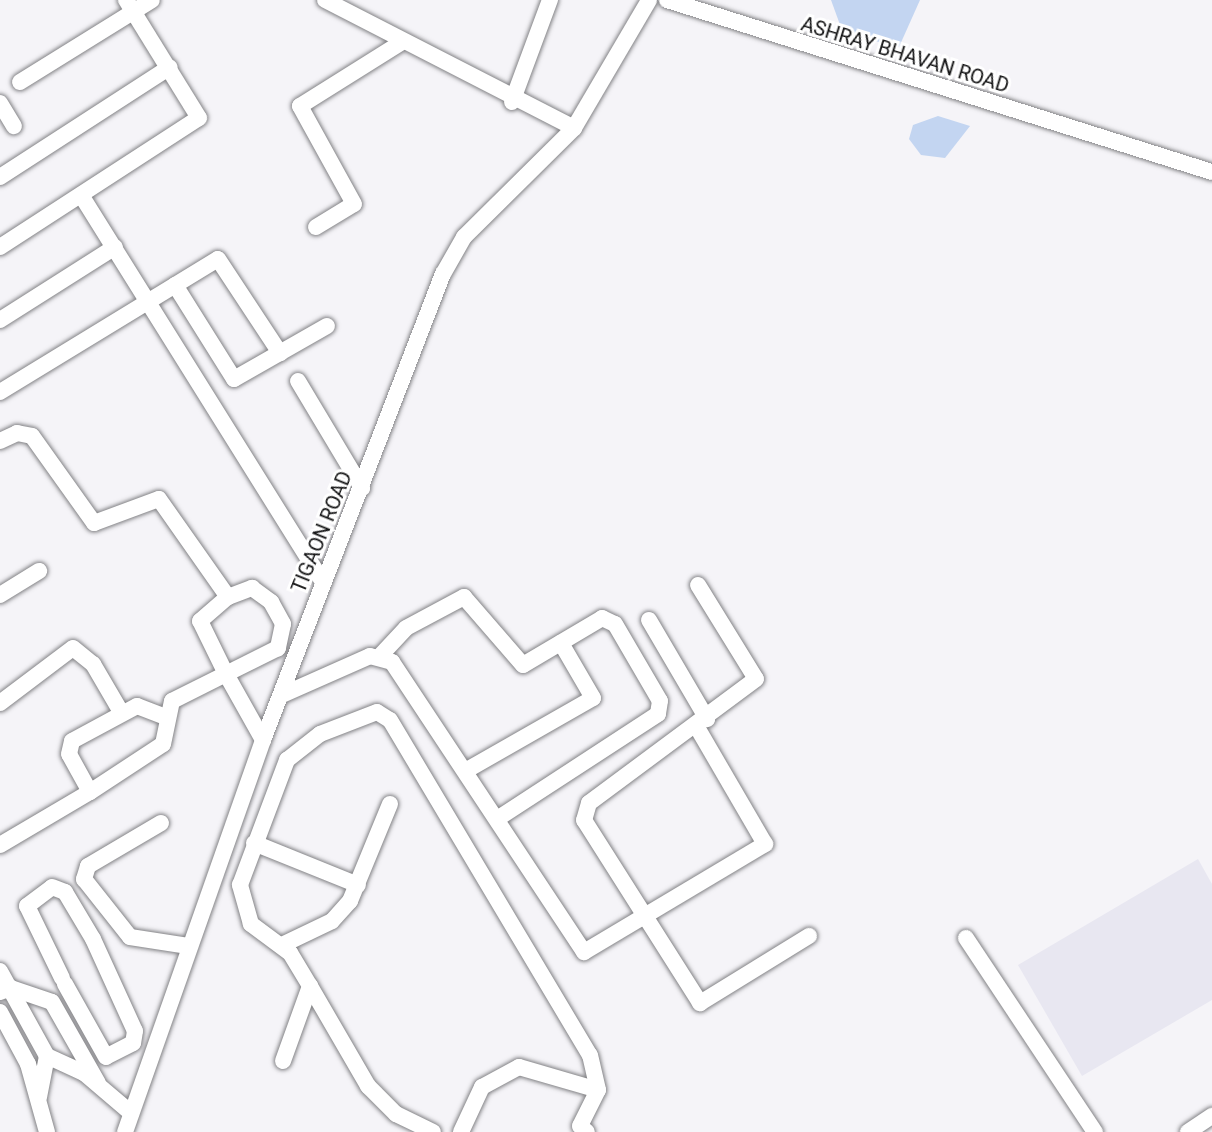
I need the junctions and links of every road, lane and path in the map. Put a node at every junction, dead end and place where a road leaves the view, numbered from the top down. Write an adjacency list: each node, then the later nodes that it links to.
1 (152, 0): 6 (street)
2 (325, 0): 7 (street)
3 (649, 0): 13 (street, TIGAON ROAD)
4 (667, 0): 14 (street, ASHRAY BHAVAN ROAD)
5 (546, 1): 10 (street)
6 (130, 6): 8 (street); 9 (street)
7 (402, 42): 10 (street); 17 (street)
8 (170, 67): 15 (street); 16 (street)
9 (20, 82)
10 (512, 102): 13 (street)
11 (0, 103): 12 (street)
12 (14, 126)
13 (574, 128): 28 (street, TIGAON ROAD)
14 (1212, 172)
15 (0, 177)
16 (81, 195): 18 (street); 19 (street)
17 (316, 227)
18 (0, 247)
19 (115, 247): 21 (street); 22 (street)
20 (175, 285): 21 (street); 24 (street); 24 (street)
21 (149, 302): 26 (street); 30 (street)
22 (0, 320)
23 (327, 326): 24 (street)
24 (280, 353)
25 (298, 381): 28 (street)
26 (0, 392)
27 (0, 441): 33 (street)
28 (362, 488): 30 (street, TIGAON ROAD)
29 (39, 571): 32 (street)
30 (322, 581): 38 (street, TIGAON ROAD)
31 (698, 585): 42 (street)
32 (0, 595)
33 (228, 597): 37 (street); 37 (street)
34 (649, 620): 42 (street)
35 (561, 643): 36 (street); 44 (street); 47 (street)
36 (380, 656): 38 (street); 44 (street)
37 (226, 674): 41 (street); 43 (street)
38 (282, 695): 43 (street, TIGAON ROAD)
39 (0, 703): 40 (street)
40 (121, 712): 41 (street); 45 (street)
41 (165, 717): 45 (street)
42 (702, 723): 52 (street); 52 (street)
43 (263, 740): 56 (street, TIGAON ROAD)
44 (467, 770): 47 (street)
45 (90, 792): 50 (street)
46 (390, 804): 51 (street)
47 (497, 819): 52 (street)
48 (161, 823): 56 (street)
49 (254, 843): 51 (street); 55 (street); 66 (street)
50 (0, 845)
51 (358, 885): 55 (street)
52 (649, 917): 53 (street)
53 (809, 936)
54 (966, 938): 75 (street)
55 (282, 945): 59 (street)
56 (188, 946): 68 (street, TIGAON ROAD)
57 (0, 971): 60 (street)
58 (62, 982): 58 (street); 61 (street)
59 (310, 986): 64 (street); 73 (street)
60 (5, 990): 61 (street); 63 (street)
61 (41, 996): 65 (street)
62 (0, 1012): 67 (street)
63 (47, 1056): 65 (street); 67 (street)
64 (283, 1061)
65 (98, 1083): 68 (street)
66 (598, 1090): 70 (street); 74 (street)
67 (39, 1097): 71 (street)
68 (131, 1113): 72 (street, TIGAON ROAD)
69 (1212, 1116): 76 (street)
70 (579, 1130)
71 (47, 1132)
72 (125, 1132)
73 (433, 1132)
74 (461, 1132)
75 (1095, 1132)
76 (1188, 1132)

